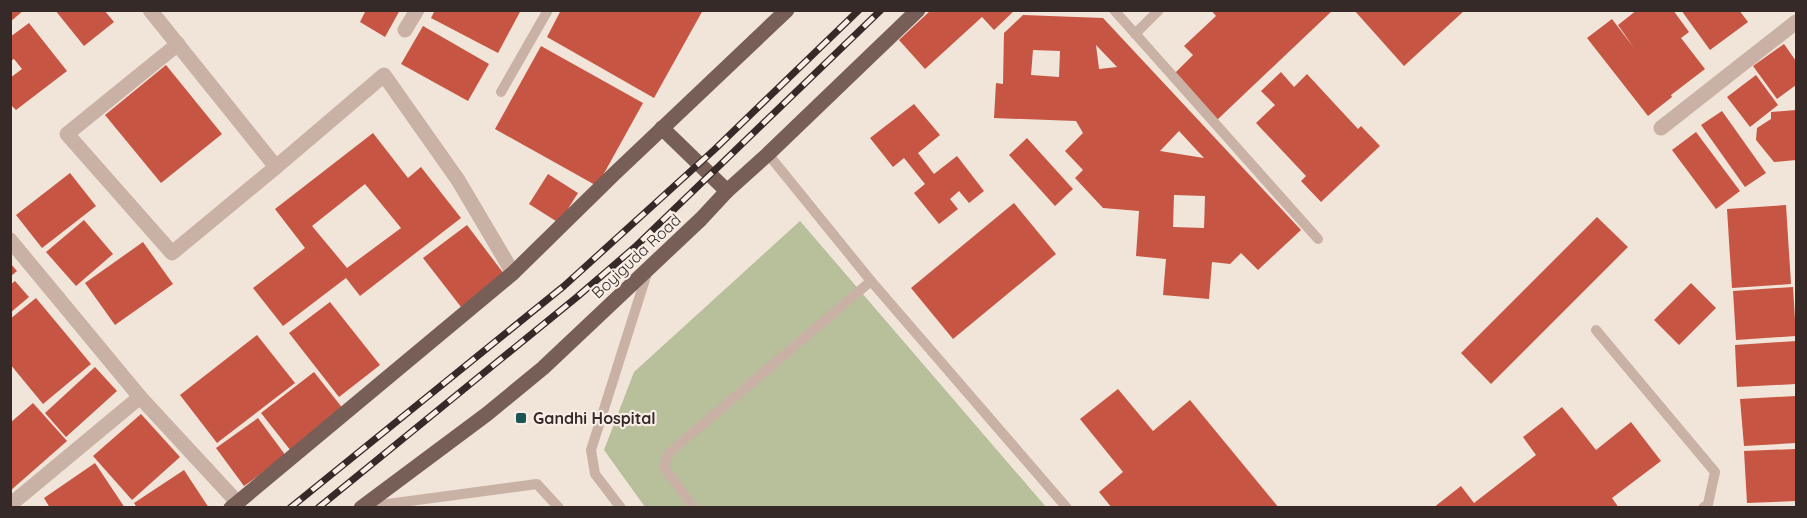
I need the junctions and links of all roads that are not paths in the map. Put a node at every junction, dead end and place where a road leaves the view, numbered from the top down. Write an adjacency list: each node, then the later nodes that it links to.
1 (150, 10): 11 (street)
2 (417, 10): 9 (street)
3 (548, 10): 12 (lane)
4 (787, 10): 13 (main road)
5 (918, 10): 15 (main road, Boyiguda Road)
6 (1114, 10): 10 (lane)
7 (1160, 10): 10 (lane)
8 (1797, 22): 14 (street)
9 (405, 30)
10 (1135, 34): 18 (lane)
11 (178, 44): 16 (street); 16 (street)
12 (501, 92)
13 (663, 128): 17 (main road); 21 (main road)
14 (1661, 128)
15 (768, 154): 17 (main road, Boyiguda Road); 22 (lane)
16 (276, 167): 21 (street)
17 (727, 191): 20 (main road, Boyiguda Road)
18 (1318, 239)
19 (10, 240): 24 (street)
20 (650, 267): 27 (main road, Boyiguda Road); 29 (lane)
21 (513, 273): 26 (main road)
22 (872, 281): 30 (lane); 31 (lane)
23 (1596, 330): 32 (lane)
24 (140, 397): 25 (street); 26 (street)
25 (10, 505)
26 (234, 505)
27 (361, 507): 28 (lane)
28 (559, 507)
29 (621, 507)
30 (694, 507)
31 (1067, 507)
32 (1703, 507)

